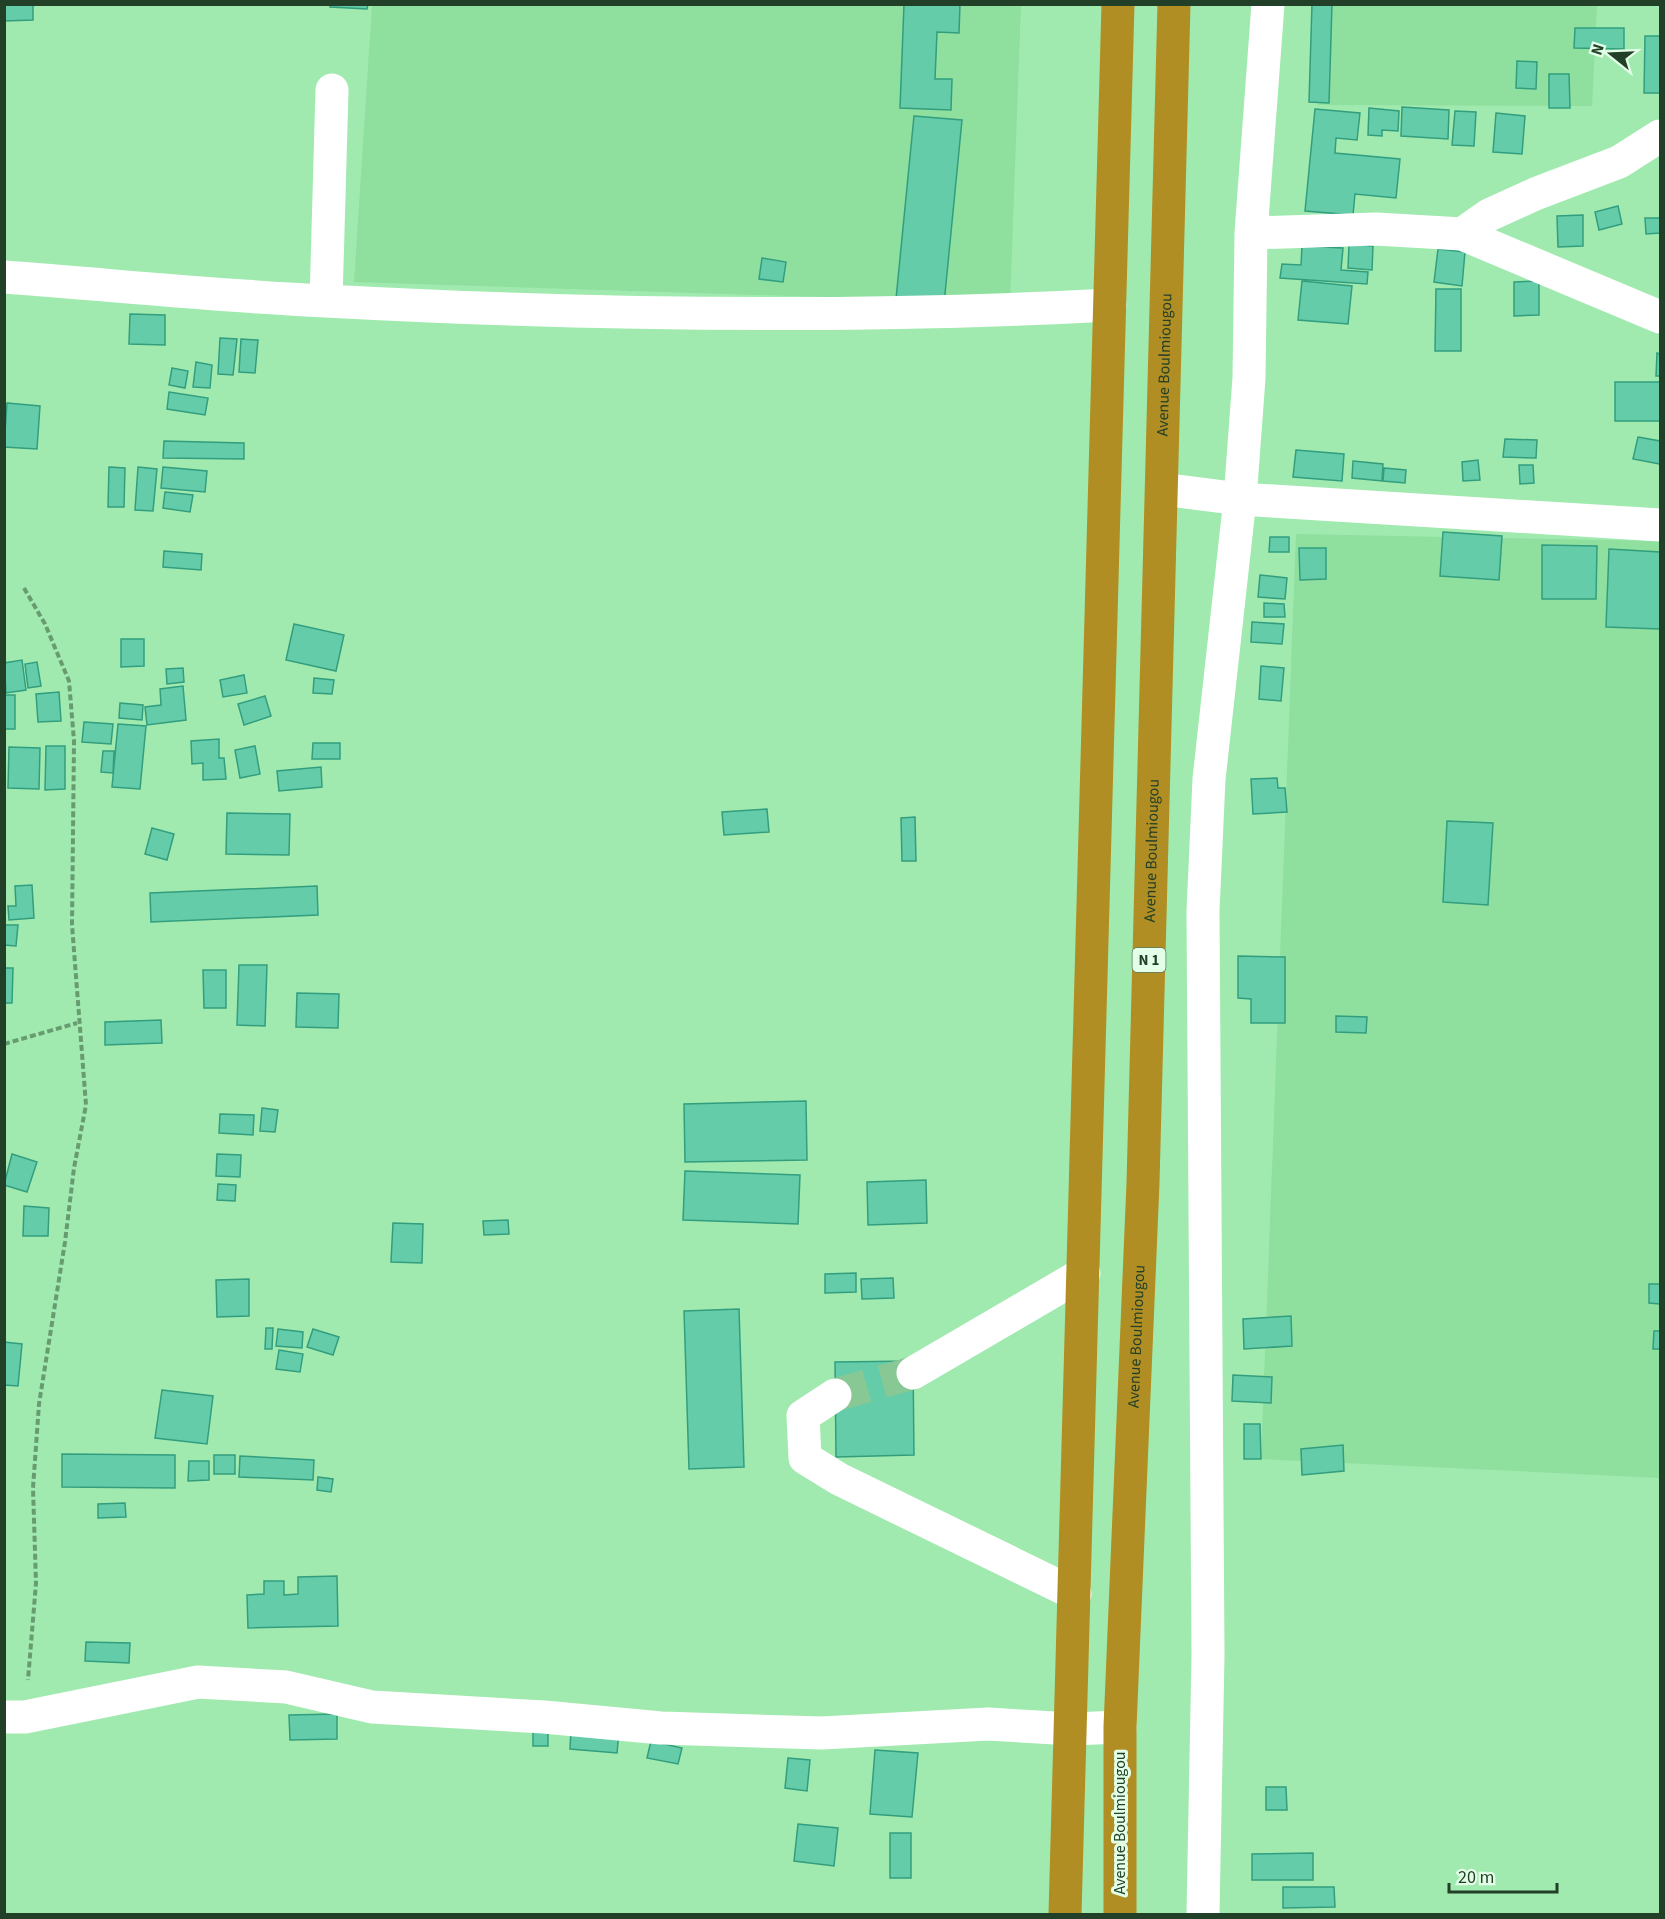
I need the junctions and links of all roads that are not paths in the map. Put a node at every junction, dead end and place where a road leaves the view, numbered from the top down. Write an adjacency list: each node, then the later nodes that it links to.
1 (1118, 4): 10 (highway)
2 (1174, 4): 12 (highway, Avenue Boulmiougou / N 1)
3 (1268, 4): 6 (street)
4 (332, 90): 9 (street)
5 (1660, 136): 7 (street)
6 (1251, 233): 7 (street); 13 (street)
7 (1462, 234): 11 (street)
8 (4, 277): 9 (street)
9 (326, 302): 10 (street)
10 (1110, 305): 15 (highway)
11 (1660, 317)
12 (1162, 489): 13 (street); 20 (highway, Avenue Boulmiougou / N 1)
13 (1240, 498): 14 (street); 24 (street)
14 (1660, 525)
15 (1084, 1273): 16 (street); 18 (highway)
16 (913, 1373)
17 (835, 1395): 18 (street)
18 (1075, 1594): 21 (highway)
19 (15, 1717): 21 (street)
20 (1120, 1727): 21 (street); 23 (highway, Avenue Boulmiougou / N 1)
21 (1072, 1729): 22 (highway)
22 (1065, 1914)
23 (1120, 1914)
24 (1203, 1914)

